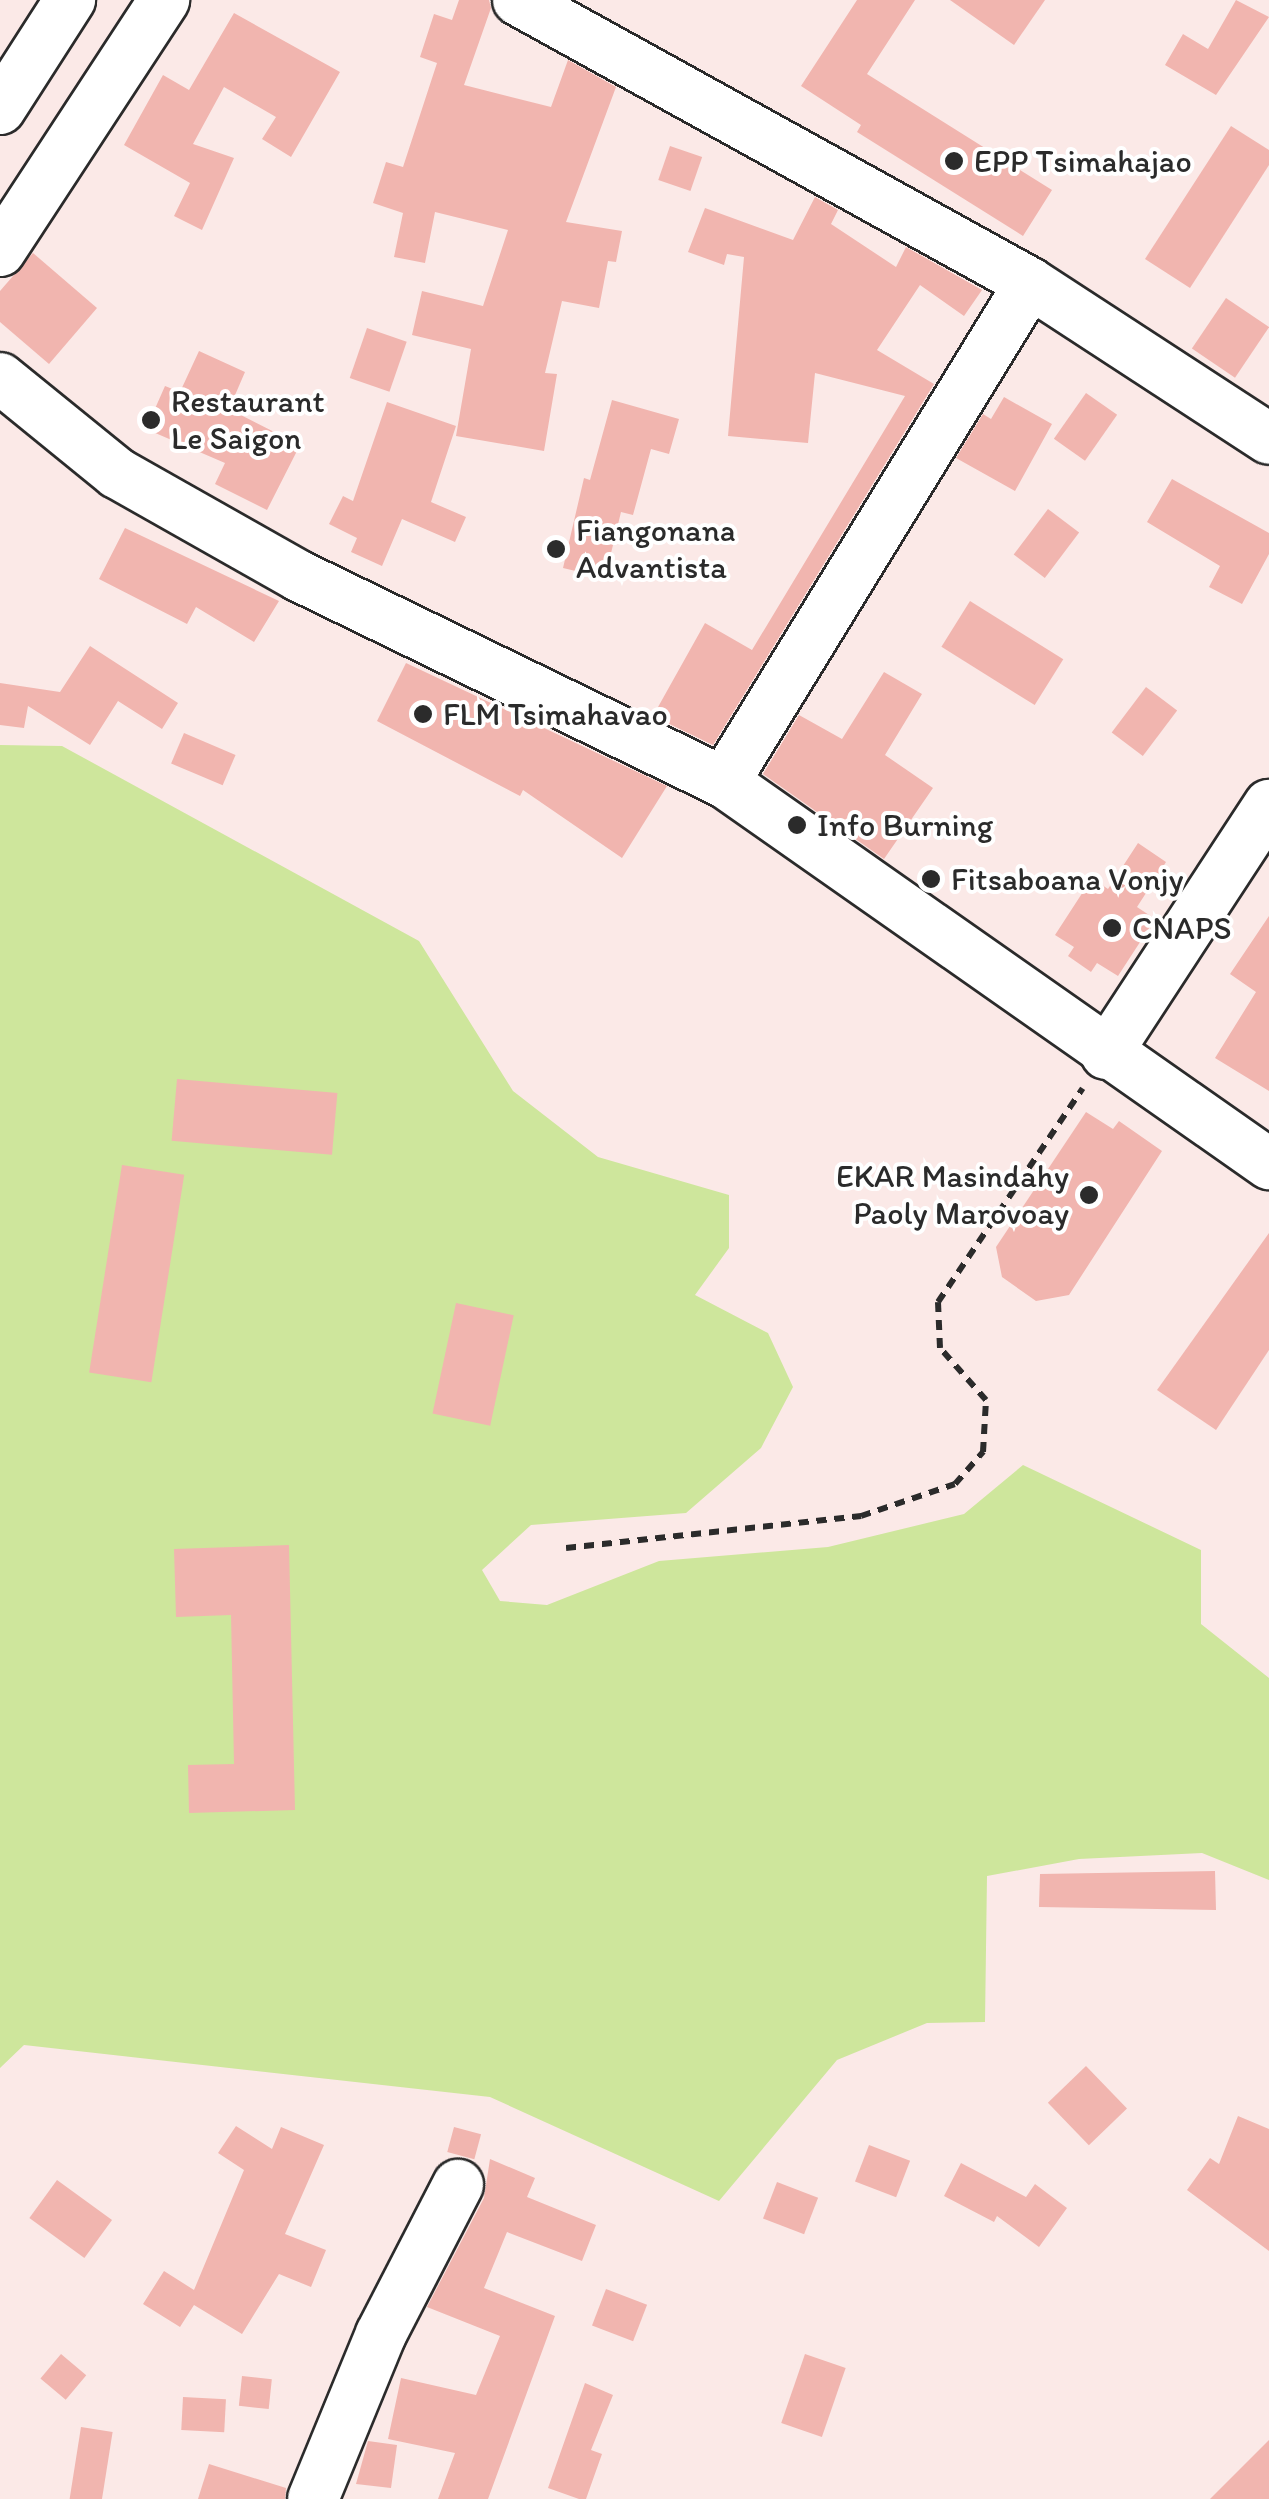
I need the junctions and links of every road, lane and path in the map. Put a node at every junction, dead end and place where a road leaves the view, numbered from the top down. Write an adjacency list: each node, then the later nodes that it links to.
1 (70, 0): 4 (street)
2 (164, 0): 5 (street)
3 (532, 4): 6 (street)
4 (0, 109)
5 (0, 251)
6 (1030, 283): 8 (street); 9 (street)
7 (0, 378): 9 (street)
8 (1269, 440)
9 (724, 782): 11 (street)
10 (1269, 805): 11 (street)
11 (1106, 1054): 12 (street); 13 (path)
12 (1269, 1164)
13 (566, 1548)
14 (458, 2185): 15 (street)
15 (314, 2499)

